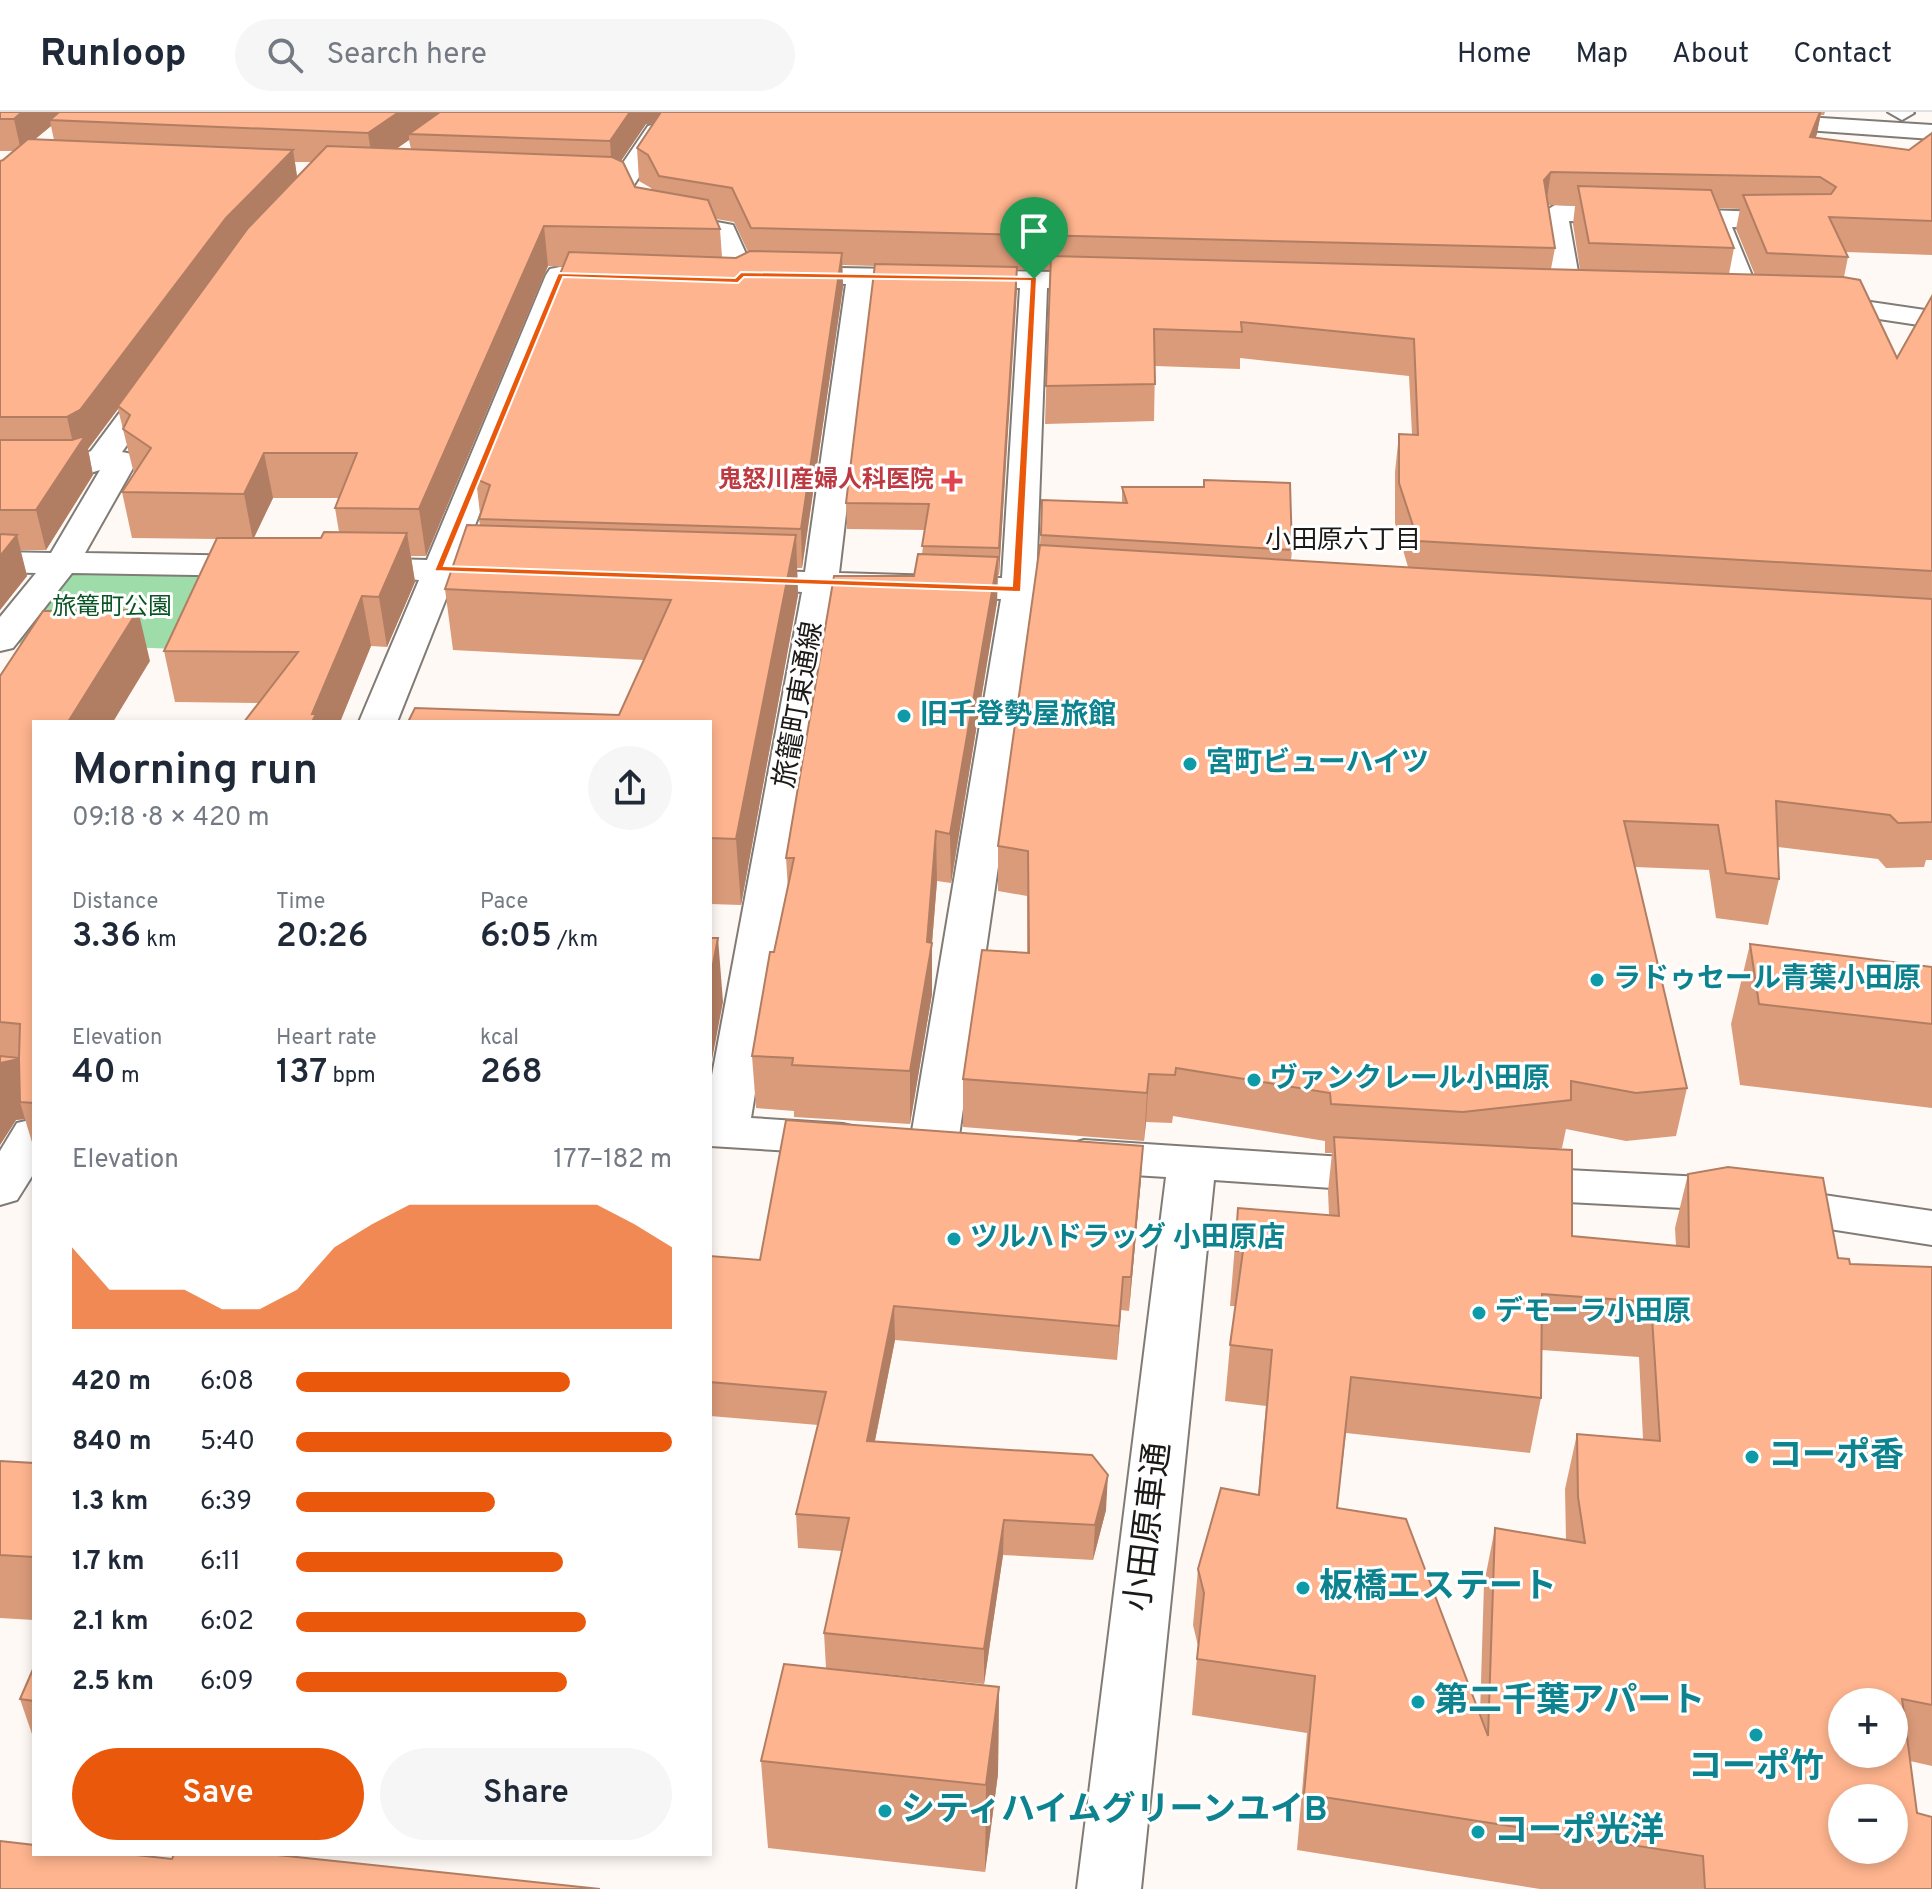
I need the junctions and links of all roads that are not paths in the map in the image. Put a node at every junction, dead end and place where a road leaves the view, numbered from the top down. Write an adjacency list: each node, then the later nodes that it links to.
1 (1876, 112): 2 (street)
2 (1901, 113): 3 (street)
3 (1932, 115)
4 (1732, 119): 6 (street)
5 (656, 131): 8 (street)
6 (1932, 132)
7 (591, 183): 8 (street)
8 (621, 185): 11 (street)
9 (1716, 218): 10 (street); 18 (street); 21 (street)
10 (1813, 221)
11 (741, 274): 12 (street); 15 (street)
12 (861, 275): 14 (street); 32 (street, 旅籠町東通線)
13 (605, 276): 28 (street)
14 (1034, 279): 16 (street); 31 (street)
15 (709, 280)
16 (1129, 281)
17 (1537, 293): 18 (street)
18 (1568, 294): 19 (street)
19 (1598, 295)
20 (1719, 299): 21 (street)
21 (1748, 300): 22 (street)
22 (1932, 319)
23 (170, 363): 24 (street)
24 (102, 458): 25 (street); 27 (street)
25 (0, 467)
26 (0, 562): 27 (street)
27 (62, 563): 28 (street); 33 (street)
28 (438, 569): 29 (street); 34 (street)
29 (534, 573)
30 (709, 579): 32 (street)
31 (1029, 579): 32 (street); 37 (street)
32 (821, 583): 36 (street, 旅籠町東通線)
33 (0, 640)
34 (379, 720)
35 (26, 1110): 41 (street)
36 (718, 1132): 37 (street)
37 (934, 1143): 38 (street)
38 (979, 1147)
39 (1040, 1152): 40 (street)
40 (1192, 1164): 42 (street); 43 (street, 小田原車通)
41 (0, 1189)
42 (1932, 1228)
43 (1109, 1889)

